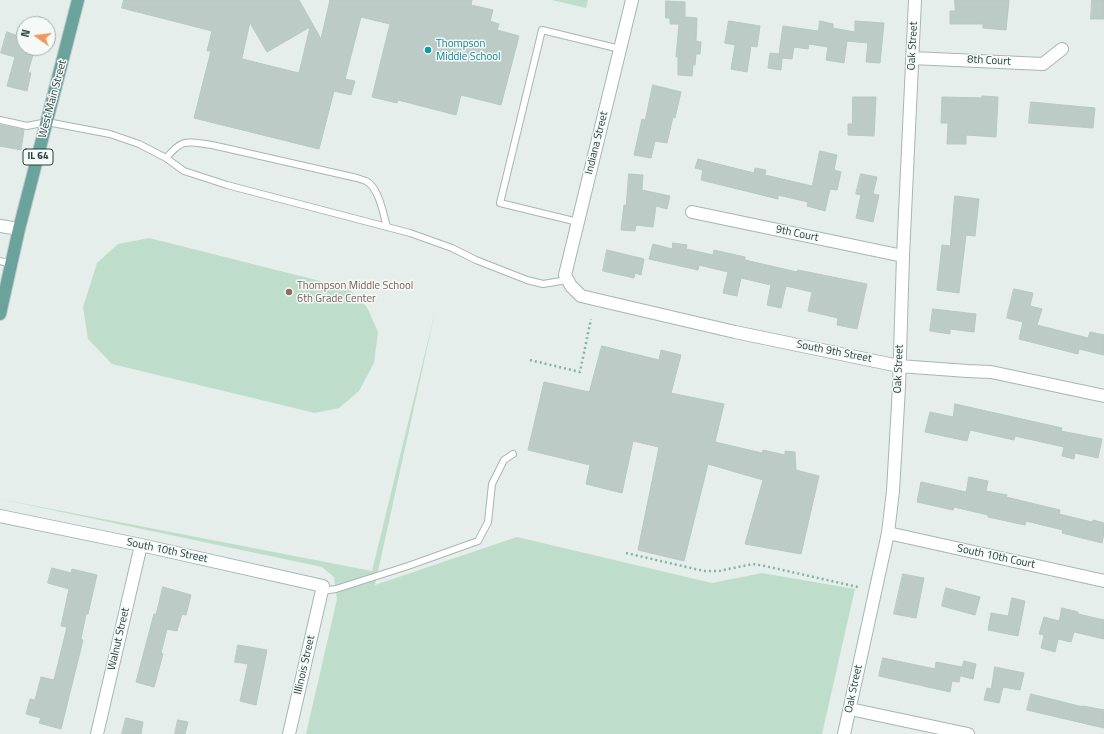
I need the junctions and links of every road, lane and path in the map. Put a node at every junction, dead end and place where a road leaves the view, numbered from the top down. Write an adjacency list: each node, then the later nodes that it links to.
1 (78, 0): 8 (main road, West Main Street / IL 64)
2 (632, 0): 4 (street, Indiana Street)
3 (915, 0): 6 (street, Oak Street)
4 (620, 49): 11 (street, Indiana Street); 11 (lane)
5 (1062, 50): 6 (street, 8th Court)
6 (912, 58): 15 (street, Oak Street)
7 (0, 120): 8 (lane)
8 (46, 122): 9 (lane); 14 (main road, West Main Street / IL 64)
9 (166, 158): 13 (lane); 13 (lane)
10 (692, 212): 15 (street, 9th Court)
11 (578, 222): 17 (street, Indiana Street)
12 (0, 226): 14 (street)
13 (387, 227): 17 (lane)
14 (19, 229): 16 (main road, West Main Street / IL 64)
15 (903, 256): 21 (street, Oak Street)
16 (6, 263): 18 (main road, West Main Street / IL 64)
17 (569, 283): 21 (street, South 9th Street)
18 (0, 312)
19 (591, 319): 20 (path)
20 (530, 360)
21 (899, 366): 22 (street, South 9th Street); 25 (street, Oak Street)
22 (1104, 396)
23 (513, 454): 30 (lane)
24 (0, 516): 26 (street, South 10th Street)
25 (888, 533): 28 (street, South 10th Court); 31 (street, Oak Street)
26 (141, 545): 30 (street, South 10th Street); 32 (street, Walnut Street)
27 (626, 553): 29 (path)
28 (1104, 581)
29 (858, 587)
30 (321, 594): 33 (street, Illinois Street)
31 (850, 709): 34 (street, Oak Street); 35 (street)
32 (97, 734)
33 (289, 734)
34 (844, 734)
35 (968, 734)

